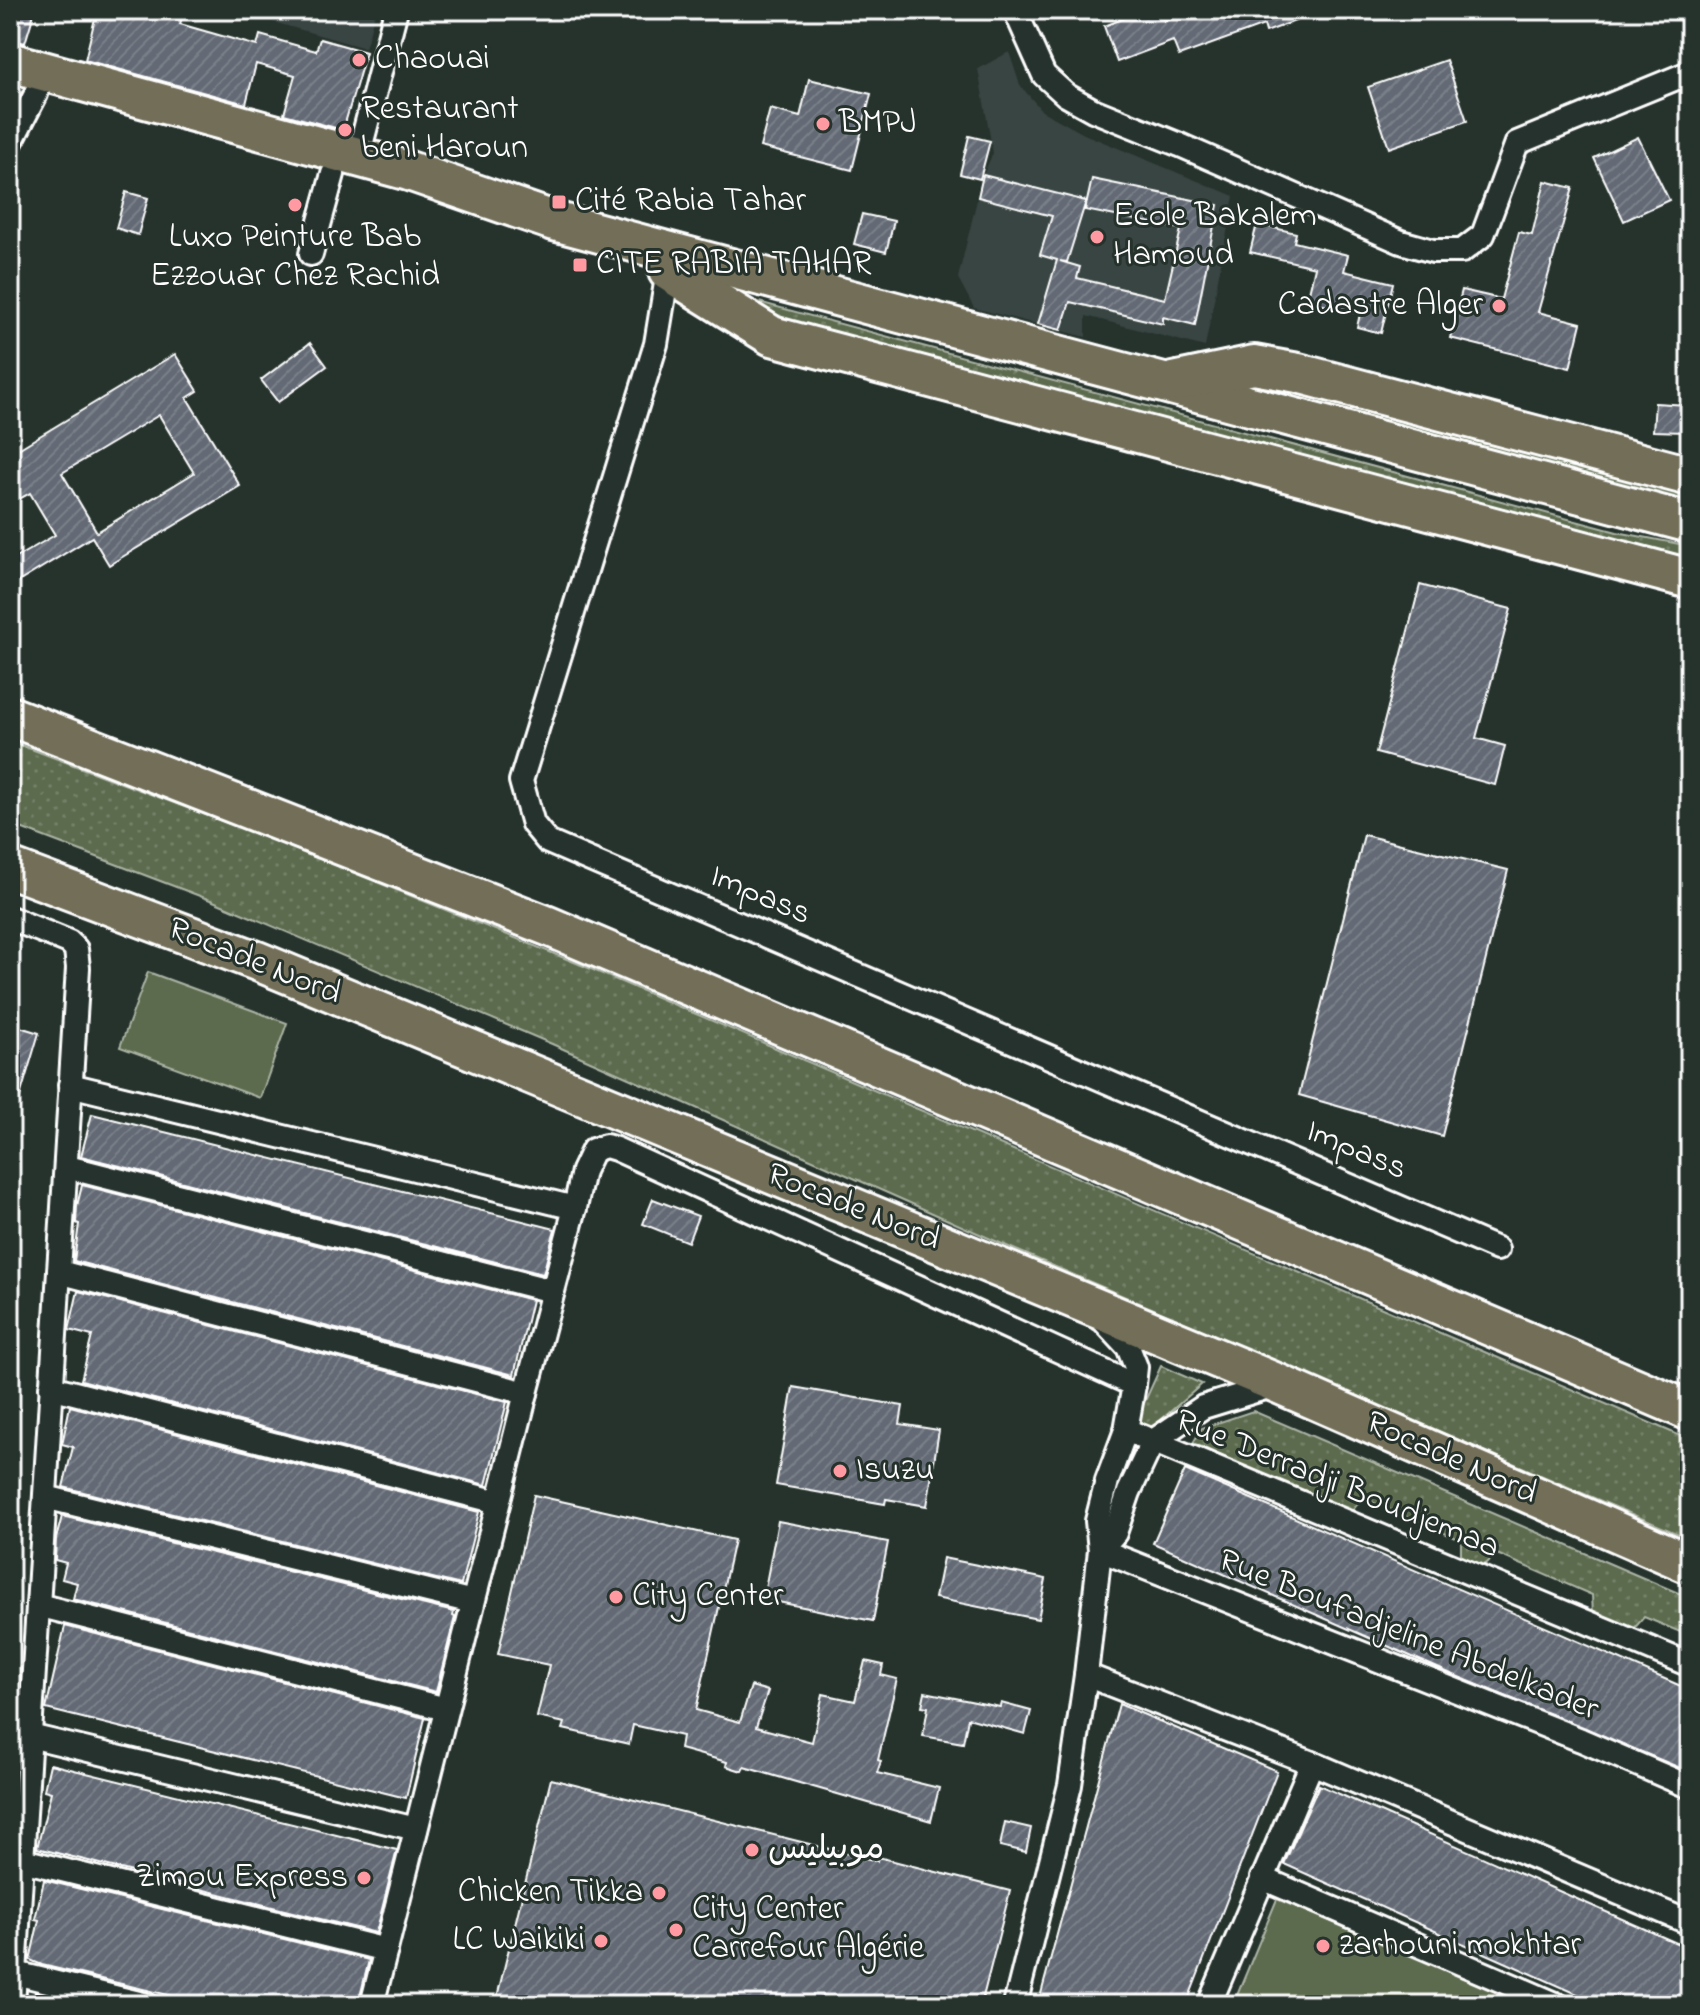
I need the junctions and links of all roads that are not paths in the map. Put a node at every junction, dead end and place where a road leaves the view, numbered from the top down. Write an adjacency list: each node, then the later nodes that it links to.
1 (396, 10): 6 (street)
2 (1015, 10): 3 (street)
3 (1686, 74)
4 (25, 78): 5 (street); 6 (highway)
5 (10, 144)
6 (346, 166): 7 (street); 8 (highway); 9 (highway)
7 (311, 254)
8 (668, 271): 12 (highway); 13 (highway); 20 (street, Impass)
9 (1166, 384): 10 (highway); 11 (highway)
10 (1690, 476)
11 (1690, 523)
12 (1690, 535)
13 (1690, 579)
14 (10, 716): 24 (highway)
15 (10, 868): 23 (highway, Rocade Nord)
16 (10, 918): 17 (street)
17 (70, 1085): 18 (street); 19 (street)
18 (67, 1167): 21 (street); 22 (street)
19 (575, 1208): 22 (street); 26 (street)
20 (1497, 1249)
21 (59, 1272): 27 (street); 28 (street)
22 (552, 1291): 28 (street)
23 (1072, 1298): 25 (highway, Rocade Nord); 26 (street)
24 (1599, 1372): 29 (highway); 30 (highway)
25 (1279, 1384): 32 (street); 36 (highway, Rocade Nord)
26 (1134, 1385): 31 (street)
27 (51, 1387): 33 (street); 34 (street)
28 (526, 1393): 34 (street)
29 (1690, 1395)
30 (1690, 1411)
31 (1126, 1430): 32 (street); 35 (street)
32 (1153, 1441): 35 (street, Rue Derradji Boudjemaa); 39 (street, Rue Derradji Boudjemaa)
33 (45, 1497): 37 (street); 38 (street)
34 (498, 1502): 37 (street)
35 (1100, 1550): 40 (street, Rue Derradji Boudjemaa); 44 (street, Rue Boufadjeline Abdelkader)
36 (1690, 1564)
37 (473, 1602): 41 (street)
38 (38, 1605): 41 (street); 42 (street)
39 (1690, 1665)
40 (1086, 1675): 43 (street); 55 (street, Rue Derradji Boudjemaa)
41 (446, 1709): 45 (street)
42 (30, 1736): 45 (street); 46 (street)
43 (1312, 1763): 47 (street); 48 (street)
44 (1690, 1787)
45 (416, 1829): 49 (street)
46 (22, 1860): 49 (street); 50 (street)
47 (1262, 1878): 51 (street); 56 (street)
48 (1690, 1923)
49 (386, 1950): 54 (street)
50 (15, 1973): 52 (street); 53 (street)
51 (1514, 1996): 57 (street)
52 (13, 2005)
53 (147, 2005)
54 (372, 2005)
55 (1015, 2005)
56 (1209, 2005)
57 (1558, 2005)

